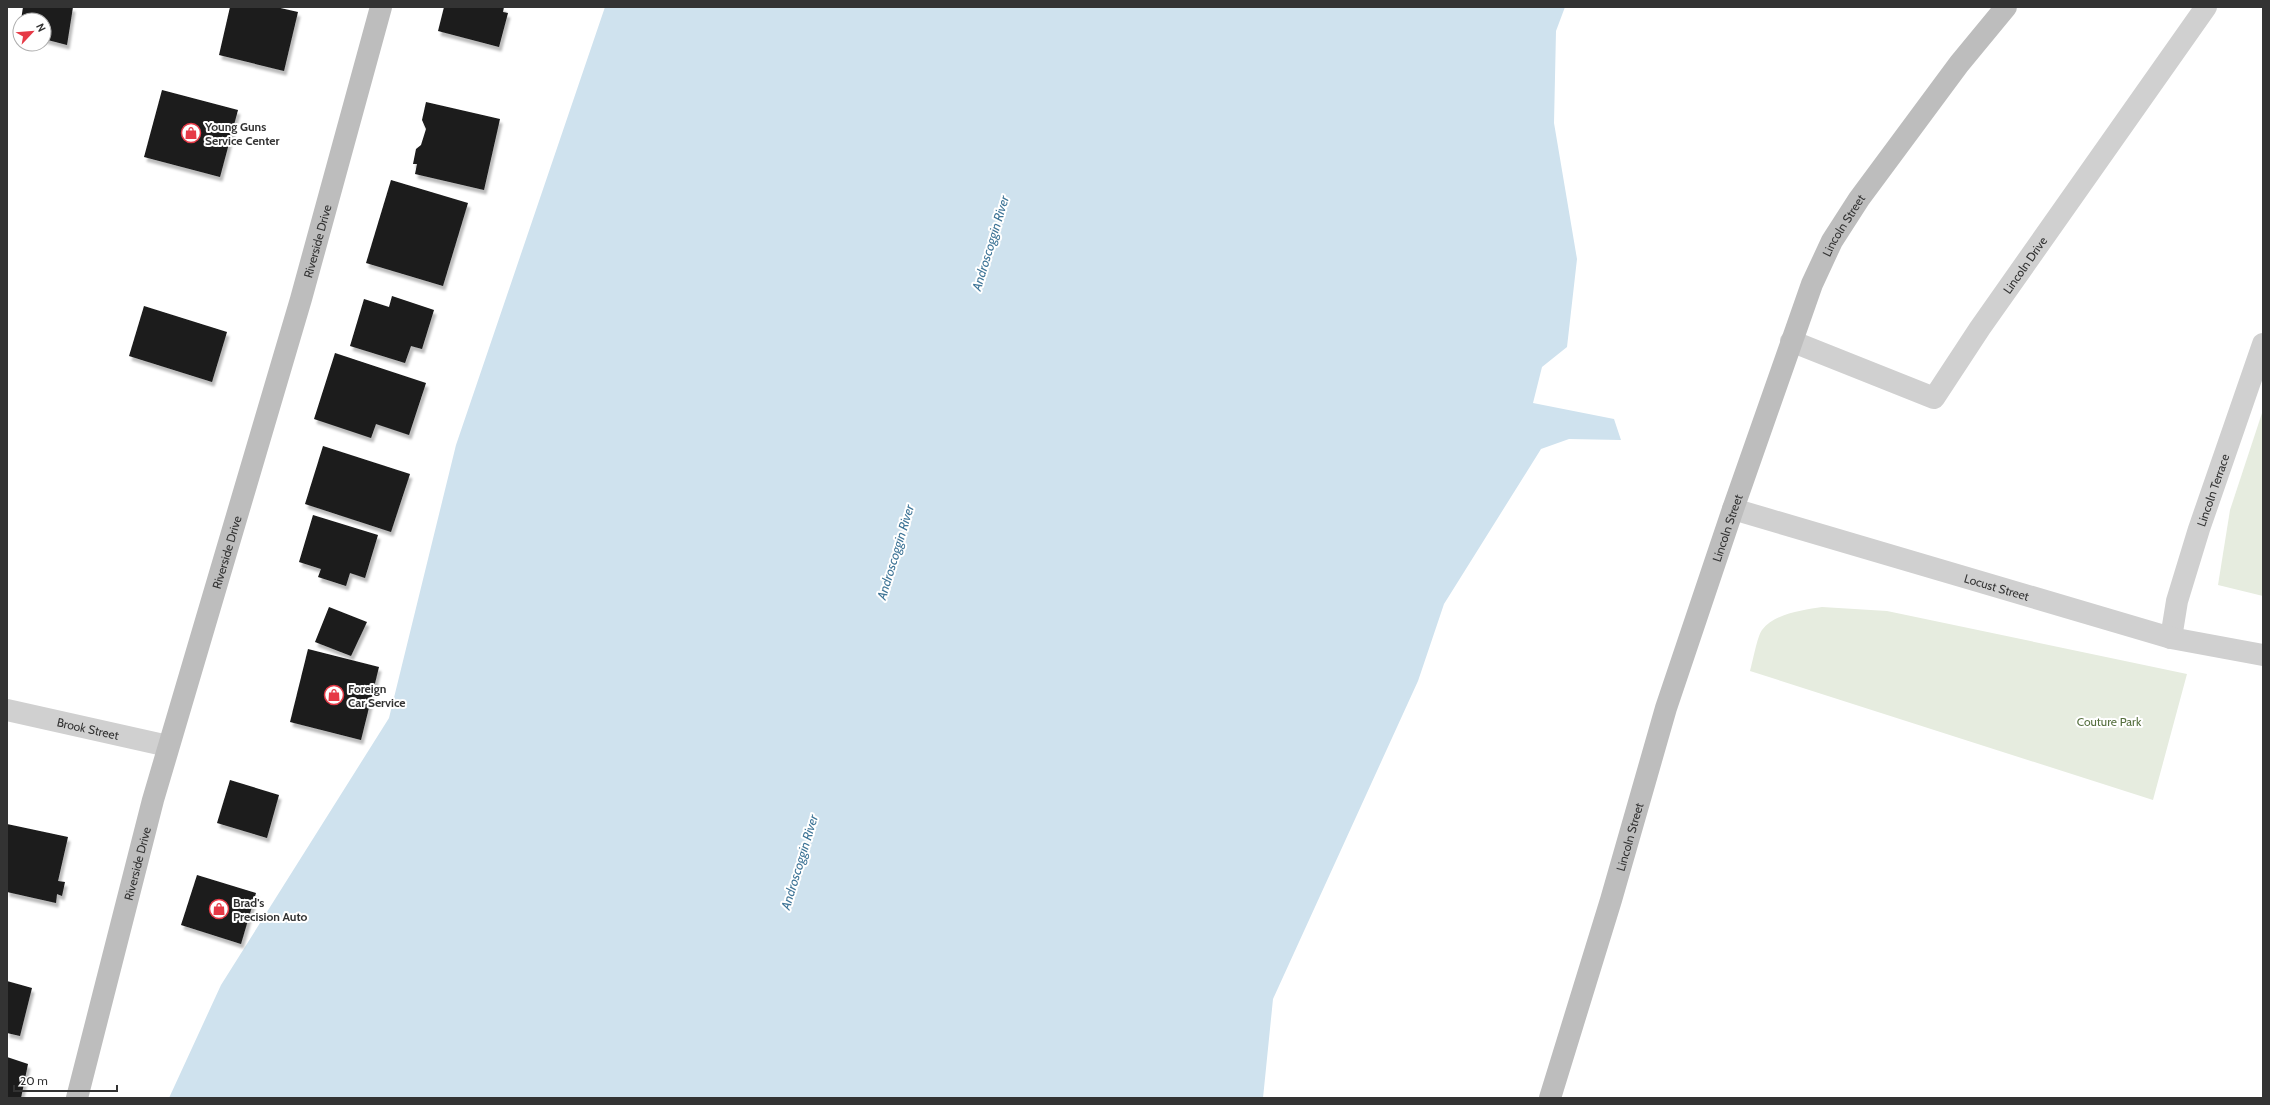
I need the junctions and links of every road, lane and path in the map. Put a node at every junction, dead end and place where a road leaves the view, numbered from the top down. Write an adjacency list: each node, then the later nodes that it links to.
1 (381, 7): 10 (main road, Riverside Drive)
2 (2006, 7): 4 (main road, Lincoln Street)
3 (2206, 7): 4 (street, Lincoln Drive)
4 (1791, 341): 6 (main road, Lincoln Street)
5 (2263, 344): 7 (street, Lincoln Terrace)
6 (1733, 509): 7 (street, Locust Street); 12 (main road, Lincoln Street)
7 (2171, 638): 8 (street, Locust Street)
8 (2263, 655)
9 (7, 710): 10 (street, Brook Street)
10 (168, 746): 11 (main road, Riverside Drive)
11 (77, 1098)
12 (1550, 1098)

